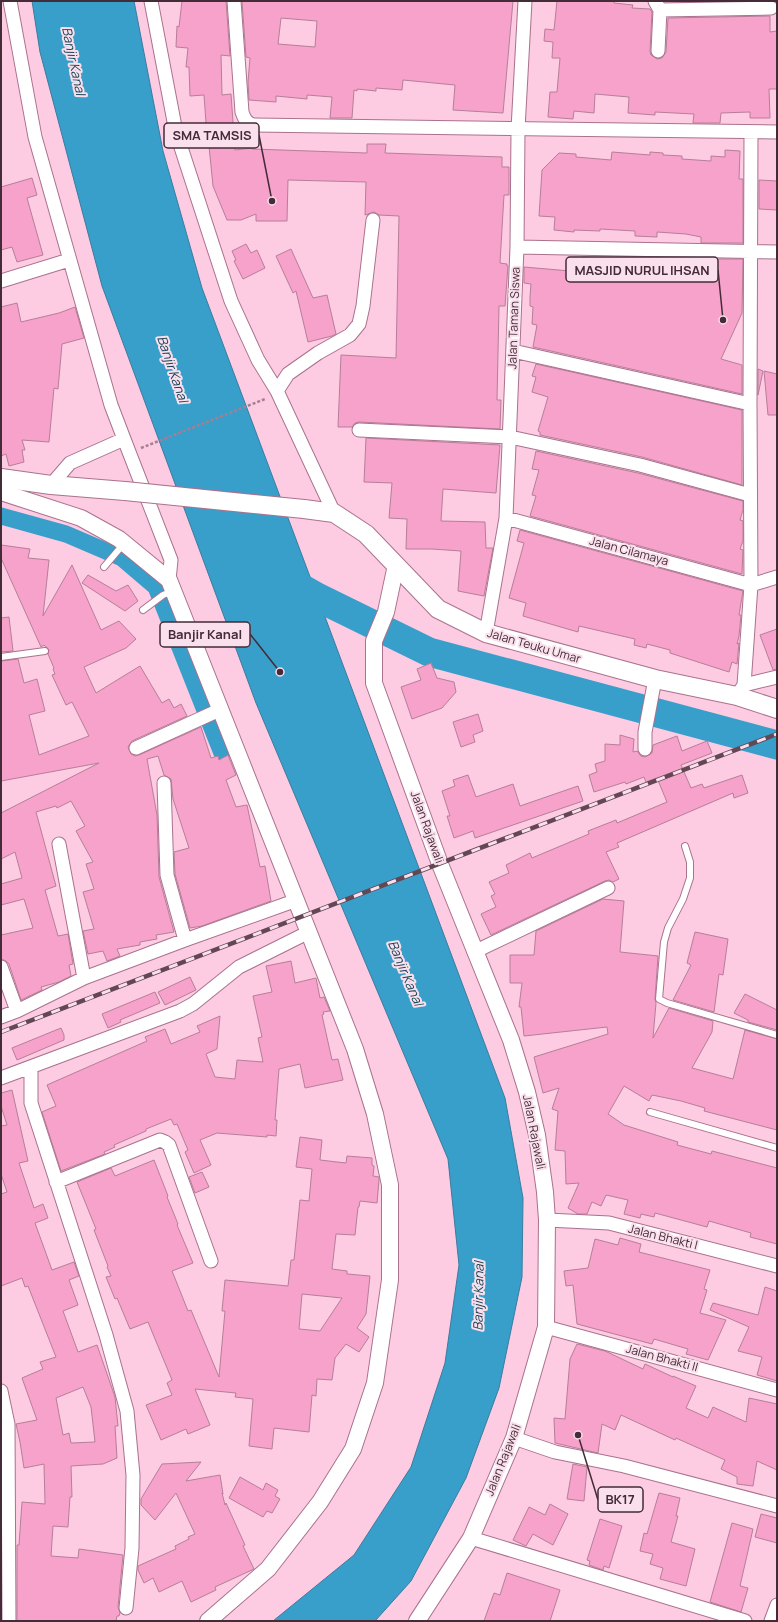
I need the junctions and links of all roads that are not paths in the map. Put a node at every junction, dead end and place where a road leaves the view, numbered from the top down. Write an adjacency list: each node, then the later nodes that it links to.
1 (10, 1): 15 (street)
2 (151, 1): 18 (street)
3 (234, 1): 8 (street)
4 (525, 1): 8 (street, Jalan Taman Siswa)
5 (658, 5): 6 (street); 7 (street)
6 (771, 8)
7 (658, 51)
8 (518, 129): 10 (street); 12 (street, Jalan Taman Siswa)
9 (777, 132): 10 (street)
10 (751, 133): 13 (street)
11 (373, 220): 18 (street)
12 (517, 247): 13 (street); 17 (street, Jalan Taman Siswa)
13 (750, 252): 14 (street); 19 (street)
14 (777, 252)
15 (69, 260): 16 (street); 22 (street)
16 (1, 281)
17 (513, 351): 19 (street); 21 (street, Jalan Taman Siswa)
18 (272, 395): 27 (street)
19 (750, 404): 26 (street)
20 (359, 430): 21 (street)
21 (510, 437): 26 (street); 28 (street, Jalan Taman Siswa)
22 (124, 439): 24 (street); 34 (street)
23 (1, 478): 24 (main road, Jalan Teuku Umar)
24 (51, 486): 27 (main road, Jalan Teuku Umar, bridge)
25 (1, 492): 29 (street)
26 (750, 495): 33 (street)
27 (334, 513): 30 (main road, Jalan Teuku Umar)
28 (506, 518): 33 (street, Jalan Cilamaya); 36 (street, Jalan Taman Siswa)
29 (120, 543): 31 (lane); 34 (street)
30 (396, 565): 36 (main road, Jalan Teuku Umar); 53 (street, Jalan Rajawali)
31 (104, 567)
32 (777, 577): 33 (street)
33 (751, 585): 41 (street)
34 (169, 589): 35 (lane); 42 (street)
35 (145, 608)
36 (486, 634): 40 (main road, Jalan Teuku Umar)
37 (45, 651): 38 (lane)
38 (1, 657)
39 (777, 677): 41 (street)
40 (654, 686): 41 (main road, Jalan Teuku Umar); 45 (street)
41 (741, 690): 43 (main road, Jalan Teuku Umar)
42 (217, 709): 44 (street); 50 (street)
43 (777, 709)
44 (136, 748)
45 (645, 749)
46 (164, 783): 52 (street)
47 (59, 844): 55 (street)
48 (685, 846): 58 (lane)
49 (608, 888): 53 (street)
50 (297, 900): 51 (street); 52 (street)
51 (309, 932): 59 (street); 76 (street)
52 (185, 940): 55 (street)
53 (474, 952): 64 (street, Jalan Rajawali)
54 (1, 967): 56 (street)
55 (84, 978): 56 (street)
56 (17, 1011): 57 (street)
57 (1, 1017)
58 (777, 1035)
59 (31, 1068): 60 (street); 63 (street)
60 (1, 1078)
61 (650, 1112): 62 (lane)
62 (777, 1148)
63 (56, 1182): 65 (street); 74 (street)
64 (547, 1220): 66 (street, Jalan Bhakti I); 67 (street, Jalan Rajawali)
65 (211, 1261)
66 (777, 1266)
67 (546, 1327): 68 (street, Jalan Bhakti II); 70 (street, Jalan Rajawali)
68 (777, 1390)
69 (1, 1391): 75 (street)
70 (514, 1438): 71 (street); 72 (street, Jalan Rajawali)
71 (777, 1506)
72 (471, 1538): 77 (street, Jalan Rajawali); 78 (street)
73 (777, 1605): 79 (street)
74 (126, 1608)
75 (9, 1621)
76 (208, 1621)
77 (417, 1621)
78 (745, 1621)
79 (771, 1621)

